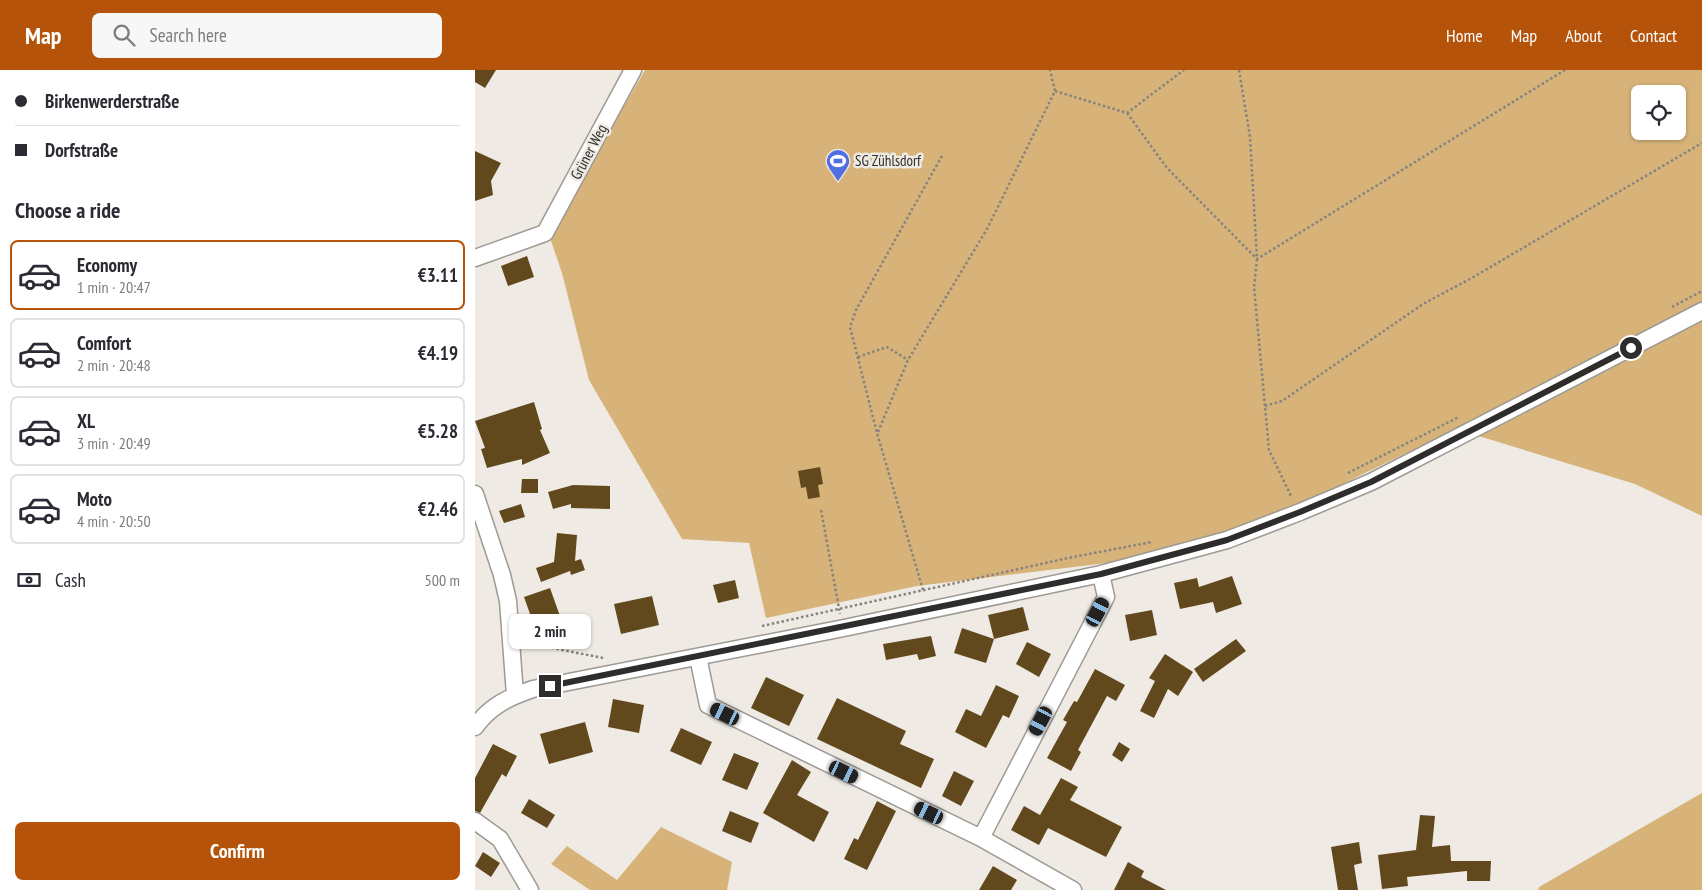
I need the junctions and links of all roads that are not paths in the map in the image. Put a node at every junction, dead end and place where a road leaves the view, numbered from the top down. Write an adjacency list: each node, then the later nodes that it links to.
1 (633, 70): 2 (street, Grüner Weg)
2 (475, 258)
3 (1702, 311): 5 (street)
4 (475, 494): 7 (street)
5 (1101, 574): 6 (street); 10 (street)
6 (698, 657): 7 (street); 10 (street)
7 (515, 695): 8 (street)
8 (475, 727)
9 (475, 821): 11 (street)
10 (981, 838): 12 (street)
11 (530, 890)
12 (1073, 890)

